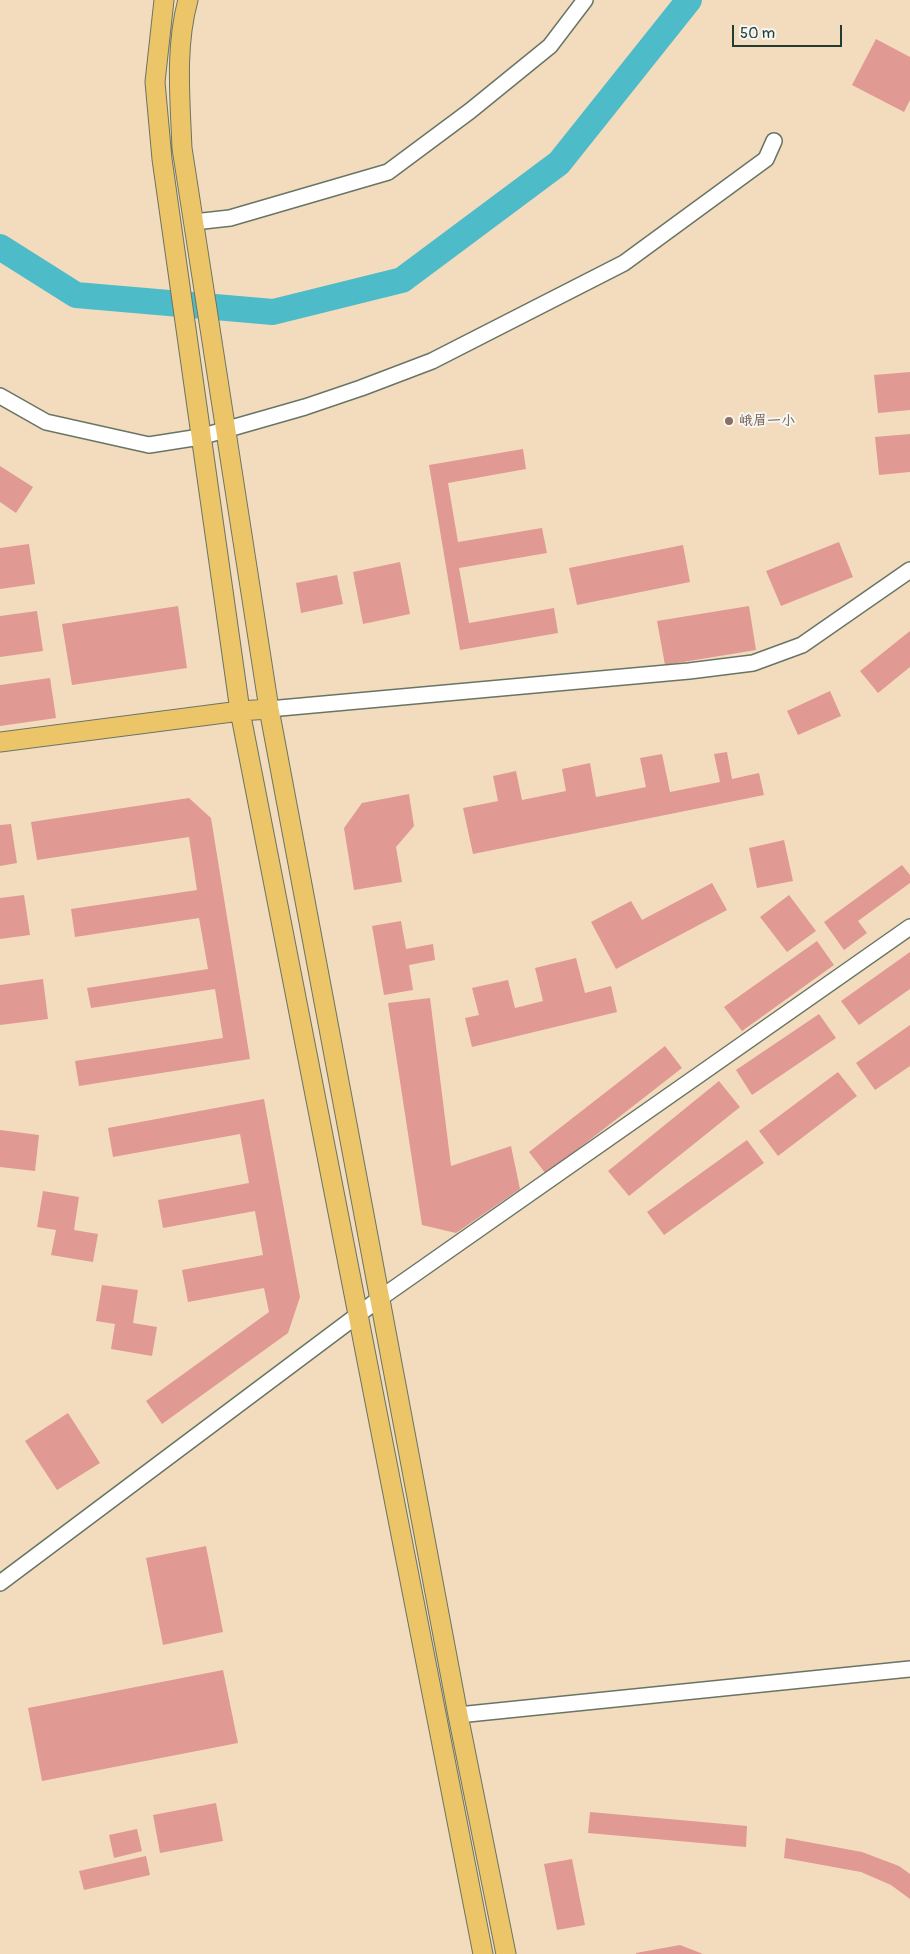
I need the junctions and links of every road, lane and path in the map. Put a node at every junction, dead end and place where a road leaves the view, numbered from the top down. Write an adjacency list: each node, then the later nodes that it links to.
1 (164, 0): 8 (main road)
2 (188, 0): 5 (main road)
3 (585, 0): 5 (street)
4 (774, 141): 7 (street)
5 (195, 228): 7 (main road)
6 (0, 396): 8 (street)
7 (226, 429): 8 (street); 10 (main road)
8 (200, 437): 11 (main road)
9 (910, 570): 10 (street)
10 (269, 709): 11 (main road); 14 (main road)
11 (240, 711): 12 (main road); 15 (main road)
12 (0, 742)
13 (910, 927): 14 (street)
14 (379, 1299): 15 (street); 18 (main road)
15 (359, 1314): 16 (street); 19 (main road)
16 (0, 1583)
17 (910, 1669): 18 (street)
18 (458, 1715): 20 (main road)
19 (483, 1954)
20 (506, 1954)

